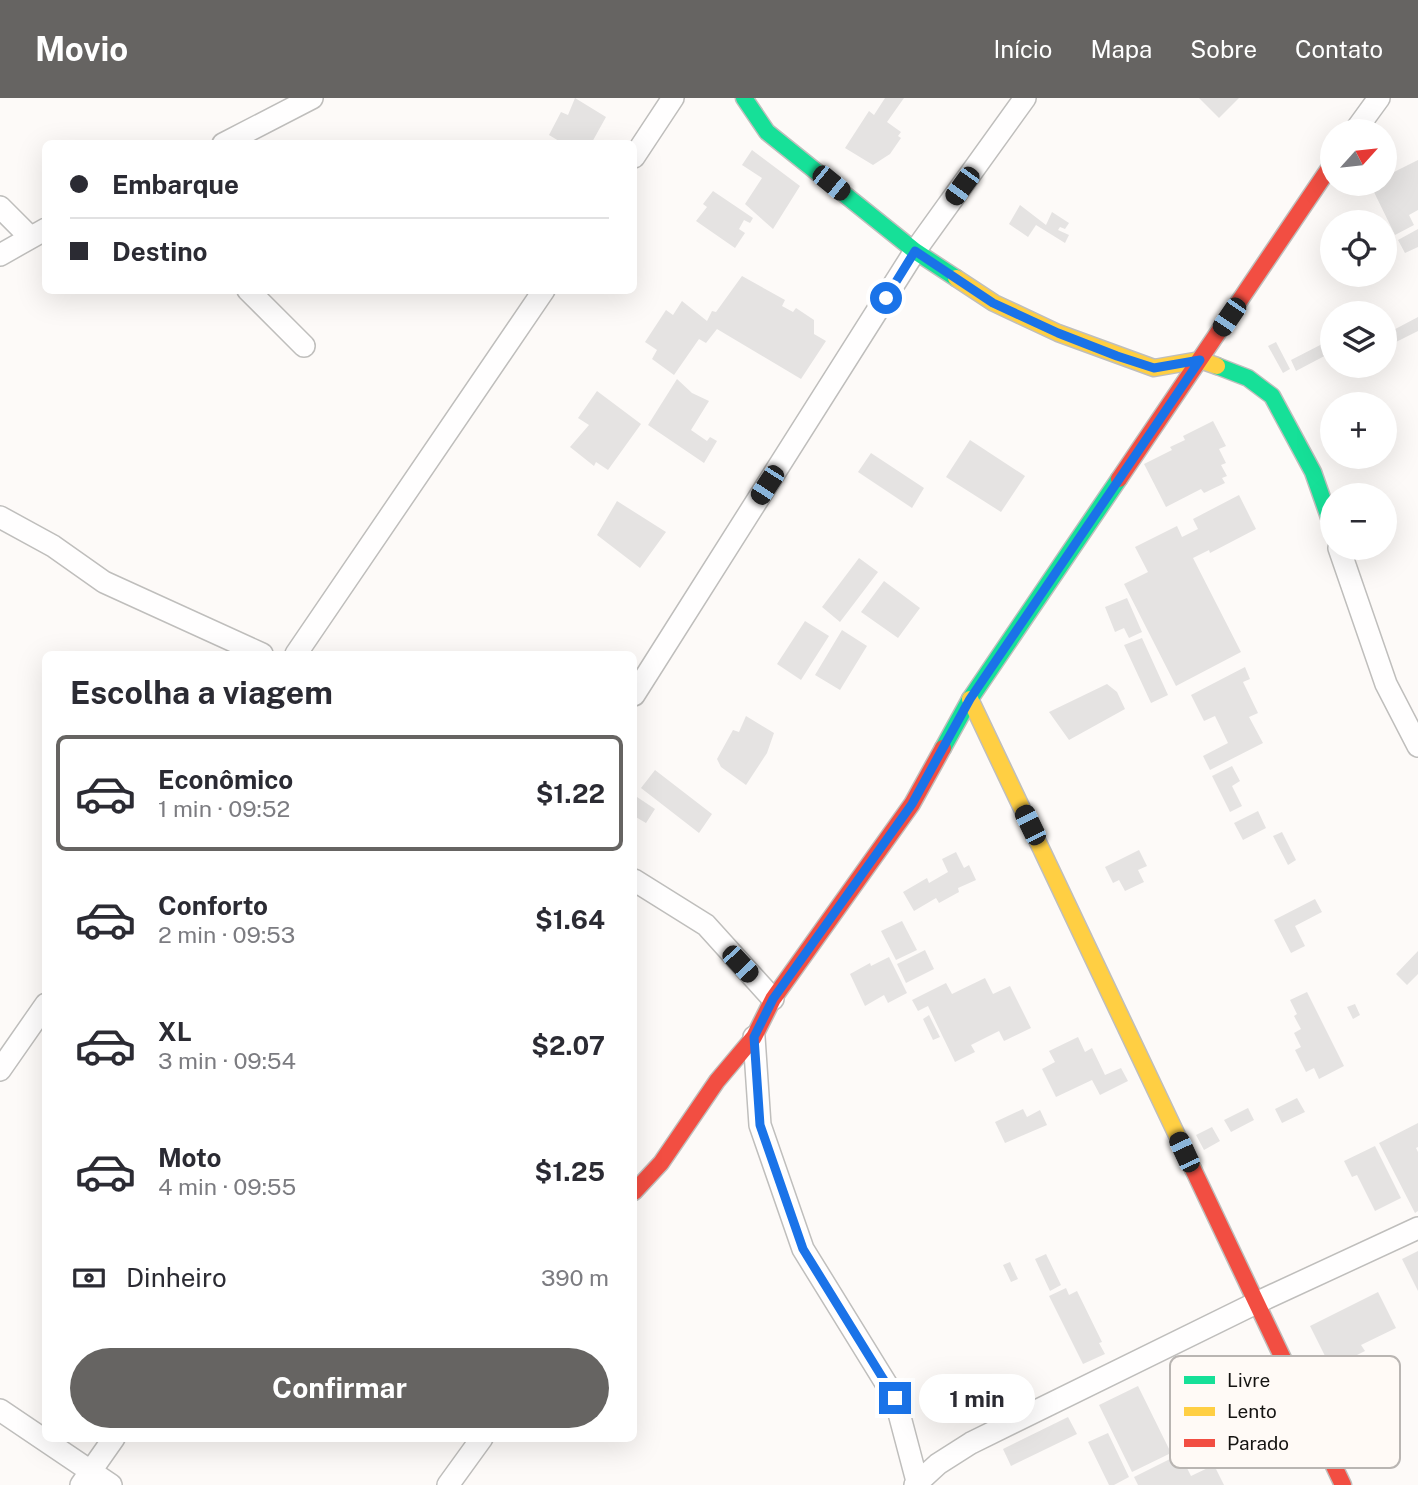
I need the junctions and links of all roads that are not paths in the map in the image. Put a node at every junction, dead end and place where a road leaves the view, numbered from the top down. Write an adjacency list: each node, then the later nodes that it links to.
1 (312, 98): 7 (street)
2 (673, 98): 8 (street)
3 (744, 98): 12 (street)
4 (1025, 98): 12 (street)
5 (1378, 98): 6 (street)
6 (1363, 119)
7 (231, 140)
8 (637, 152)
9 (1320, 182): 17 (street)
10 (0, 207): 11 (street)
11 (37, 232): 13 (street)
12 (915, 251): 17 (street); 23 (street)
13 (0, 255)
14 (252, 294): 16 (street)
15 (541, 294): 22 (street)
16 (304, 346)
17 (1200, 360): 18 (street); 24 (street)
18 (1320, 492)
19 (3, 527): 21 (street)
20 (1343, 560): 25 (street)
21 (255, 651)
22 (298, 651)
23 (637, 690)
24 (970, 699): 27 (street); 33 (street)
25 (1418, 746)
26 (637, 882): 27 (street)
27 (773, 999): 29 (street)
28 (42, 1010): 30 (street)
29 (754, 1037): 31 (street); 40 (street)
30 (0, 1070)
31 (637, 1189)
32 (1418, 1228): 33 (street)
33 (1256, 1303): 34 (street); 40 (street)
34 (1281, 1356)
35 (0, 1410): 39 (street)
36 (111, 1442): 39 (street)
37 (479, 1442): 42 (street)
38 (1334, 1468): 43 (street)
39 (85, 1478): 41 (street)
40 (916, 1484)
41 (111, 1485)
42 (448, 1485)
43 (1342, 1485)

